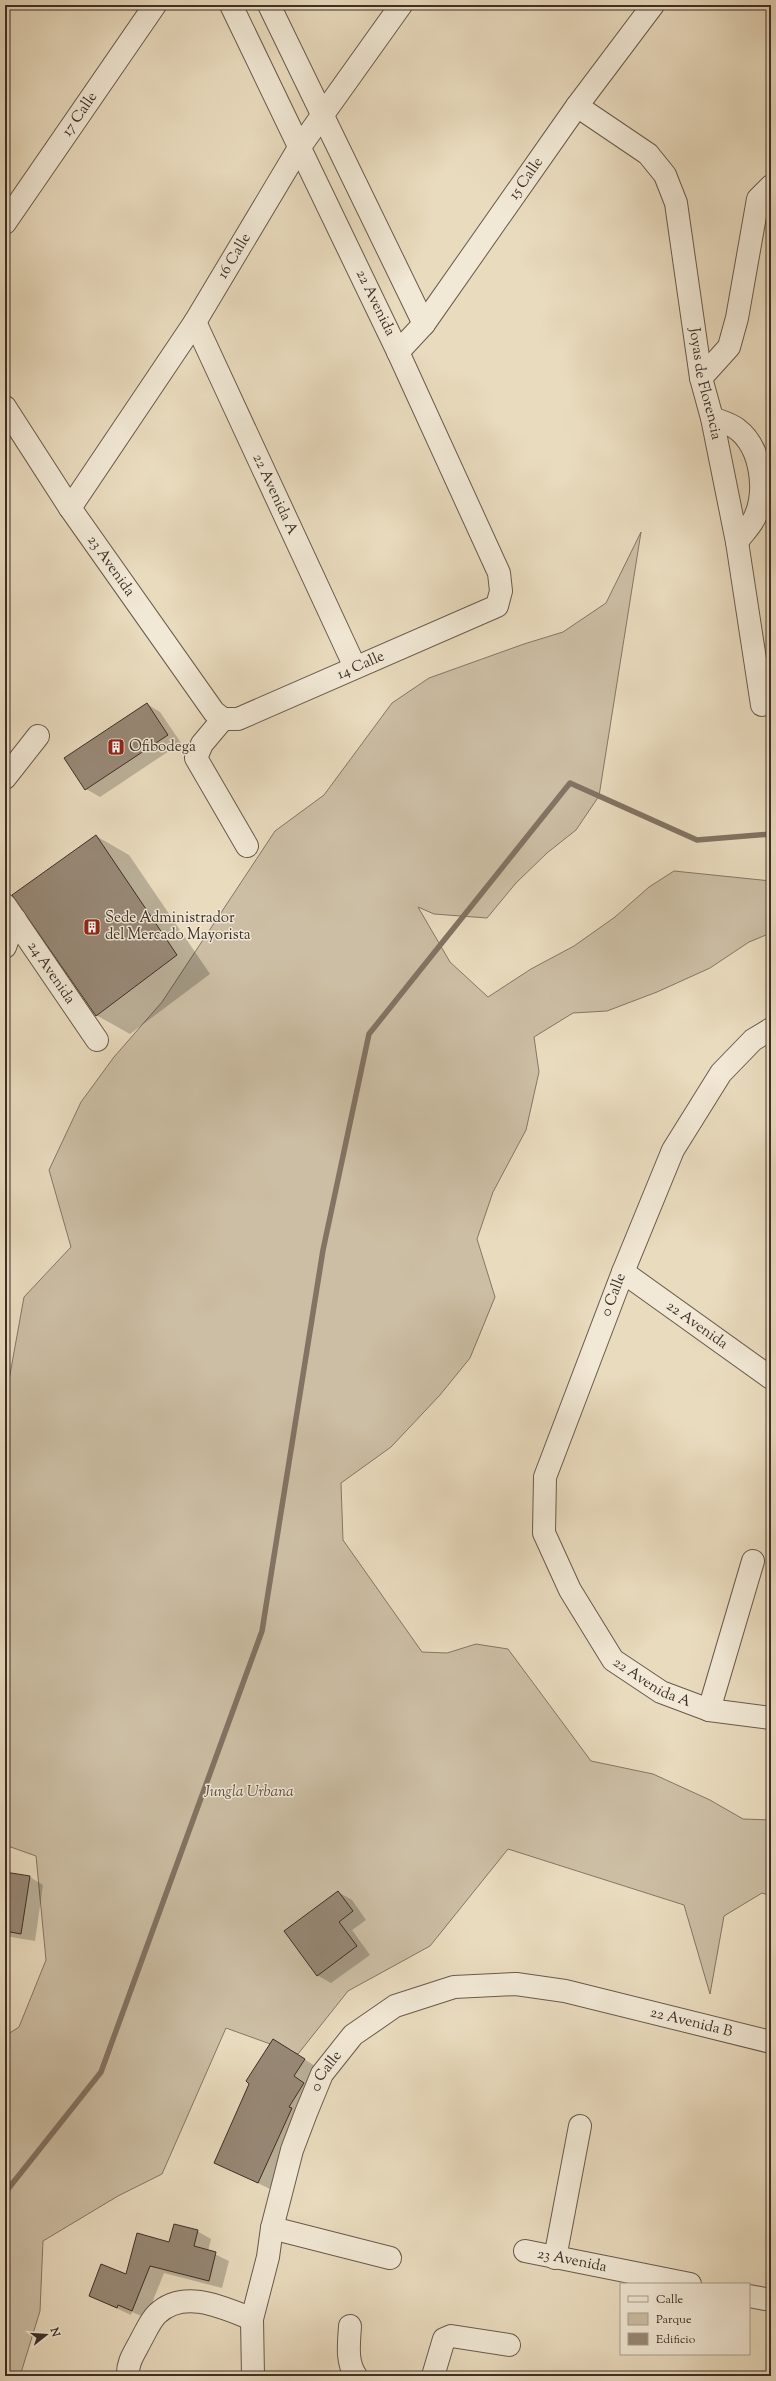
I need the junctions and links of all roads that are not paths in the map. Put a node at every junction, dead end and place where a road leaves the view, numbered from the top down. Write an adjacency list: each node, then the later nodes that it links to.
1 (155, 5): 10 (street, 17 Calle)
2 (231, 5): 8 (street, 22 Avenida)
3 (269, 5): 7 (street)
4 (401, 5): 7 (street, 16 Calle)
5 (654, 5): 6 (street, 15 Calle)
6 (577, 106): 12 (street, 15 Calle); 14 (street, Joyas de Florencia)
7 (321, 114): 8 (street, 16 Calle); 12 (street)
8 (299, 148): 11 (street, 16 Calle); 13 (street, 22 Avenida)
9 (771, 186): 14 (street)
10 (5, 223)
11 (195, 322): 17 (street, 16 Calle); 20 (street, 22 Avenida A)
12 (424, 324): 13 (street, 15 Calle)
13 (398, 352): 19 (street, 22 Avenida)
14 (701, 378): 16 (street, Joyas de Florencia)
15 (5, 407): 17 (street, 23 Avenida)
16 (712, 418): 18 (street, Joyas de Florencia); 18 (street)
17 (70, 508): 22 (street, 23 Avenida)
18 (737, 542): 21 (street, Joyas de Florencia)
19 (497, 606): 20 (street, 14 Calle)
20 (355, 667): 22 (street, 14 Calle)
21 (762, 705)
22 (223, 719): 25 (street)
23 (38, 736): 24 (street)
24 (5, 778)
25 (247, 846)
26 (10, 912): 27 (street); 29 (street, 24 Avenida)
27 (5, 947)
28 (771, 1029): 30 (street, 0 Calle)
29 (97, 1040)
30 (623, 1272): 31 (street, 22 Avenida); 33 (street, 0 Calle)
31 (771, 1378)
32 (753, 1560): 34 (street)
33 (570, 1590): 34 (street, 22 Avenida A)
34 (709, 1710): 35 (street, 22 Avenida A)
35 (771, 1718)
36 (611, 2004): 37 (street, 22 Avenida B); 39 (street, 0 Calle)
37 (771, 2042)
38 (580, 2126): 42 (street)
39 (272, 2228): 41 (street); 46 (street, 0 Calle)
40 (525, 2250): 42 (street, 23 Avenida)
41 (390, 2258)
42 (555, 2258): 43 (street, 23 Avenida)
43 (685, 2283)
44 (750, 2296): 45 (street)
45 (771, 2300)
46 (252, 2319): 49 (street); 50 (street, 0 Calle)
47 (350, 2326): 51 (street)
48 (509, 2345): 52 (street)
49 (128, 2376)
50 (253, 2376)
51 (356, 2376)
52 (433, 2376)

